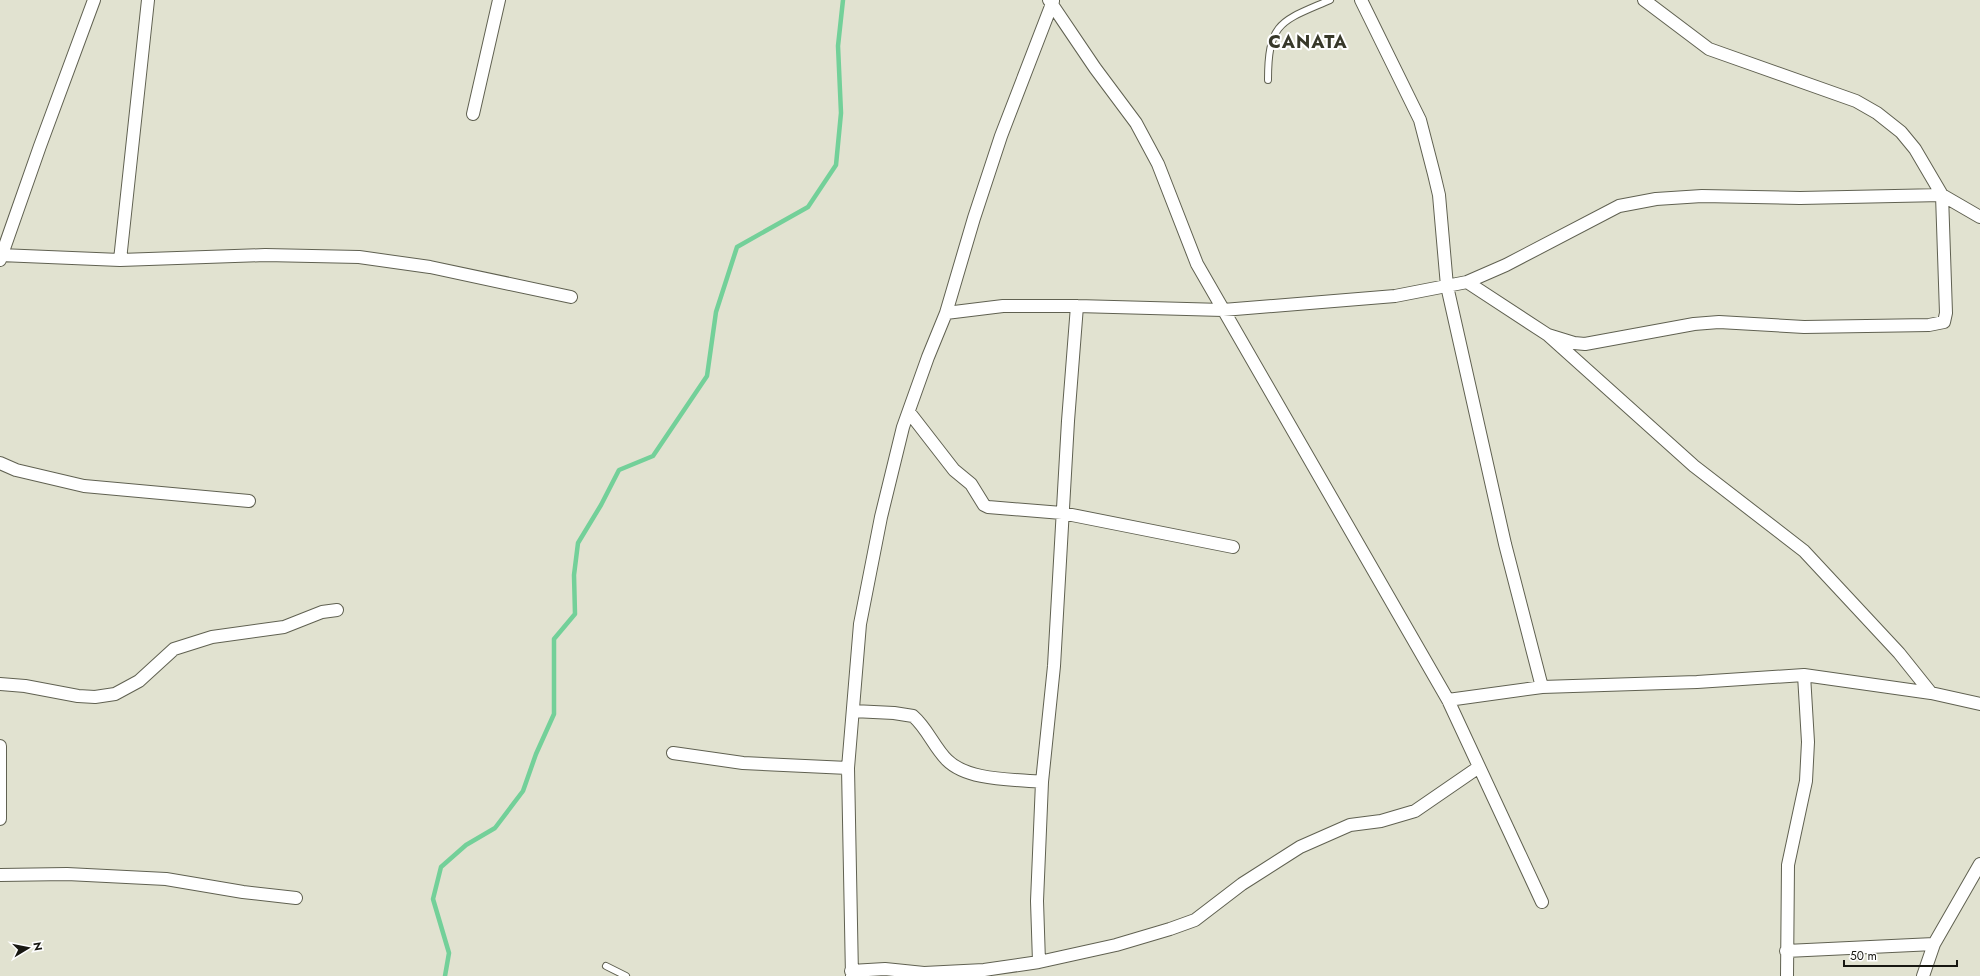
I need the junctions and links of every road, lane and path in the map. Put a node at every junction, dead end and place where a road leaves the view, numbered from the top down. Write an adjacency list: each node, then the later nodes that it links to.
1 (94, 0): 12 (street)
2 (148, 0): 13 (street)
3 (499, 0): 9 (street)
4 (1330, 0): 8 (lane)
5 (1360, 0): 15 (street)
6 (1644, 0): 10 (street)
7 (1052, 2): 18 (street); 19 (street)
8 (1268, 80)
9 (473, 114)
10 (1942, 195): 11 (street); 14 (street); 20 (street)
11 (1980, 217)
12 (1, 257): 13 (street)
13 (120, 260): 16 (street)
14 (1467, 282): 15 (street); 20 (street)
15 (1447, 286): 18 (street); 29 (street)
16 (571, 297)
17 (1077, 306): 18 (street); 19 (street); 24 (street)
18 (1223, 310): 31 (street)
19 (946, 313): 21 (street)
20 (1548, 335): 30 (street)
21 (909, 412): 24 (street); 33 (street)
22 (0, 463): 23 (street)
23 (249, 501)
24 (1062, 513): 25 (street); 38 (street)
25 (1233, 547)
26 (337, 610): 28 (street)
27 (1804, 676): 29 (street); 30 (street); 45 (street)
28 (0, 684)
29 (1542, 687): 31 (street)
30 (1931, 693): 32 (street)
31 (1448, 700): 36 (street)
32 (1980, 704)
33 (853, 711): 37 (street); 38 (street)
34 (0, 746): 39 (street)
35 (673, 753): 37 (street)
36 (1479, 766): 43 (street); 46 (street)
37 (848, 768): 48 (street)
38 (1042, 782): 46 (street)
39 (0, 819)
40 (1980, 864): 44 (street)
41 (0, 875): 42 (street)
42 (296, 898)
43 (1542, 902)
44 (1934, 944): 45 (street); 51 (street)
45 (1786, 951): 50 (street)
46 (1039, 962): 48 (street)
47 (606, 966): 49 (lane)
48 (851, 974)
49 (626, 976)
50 (1787, 976)
51 (1923, 976)

